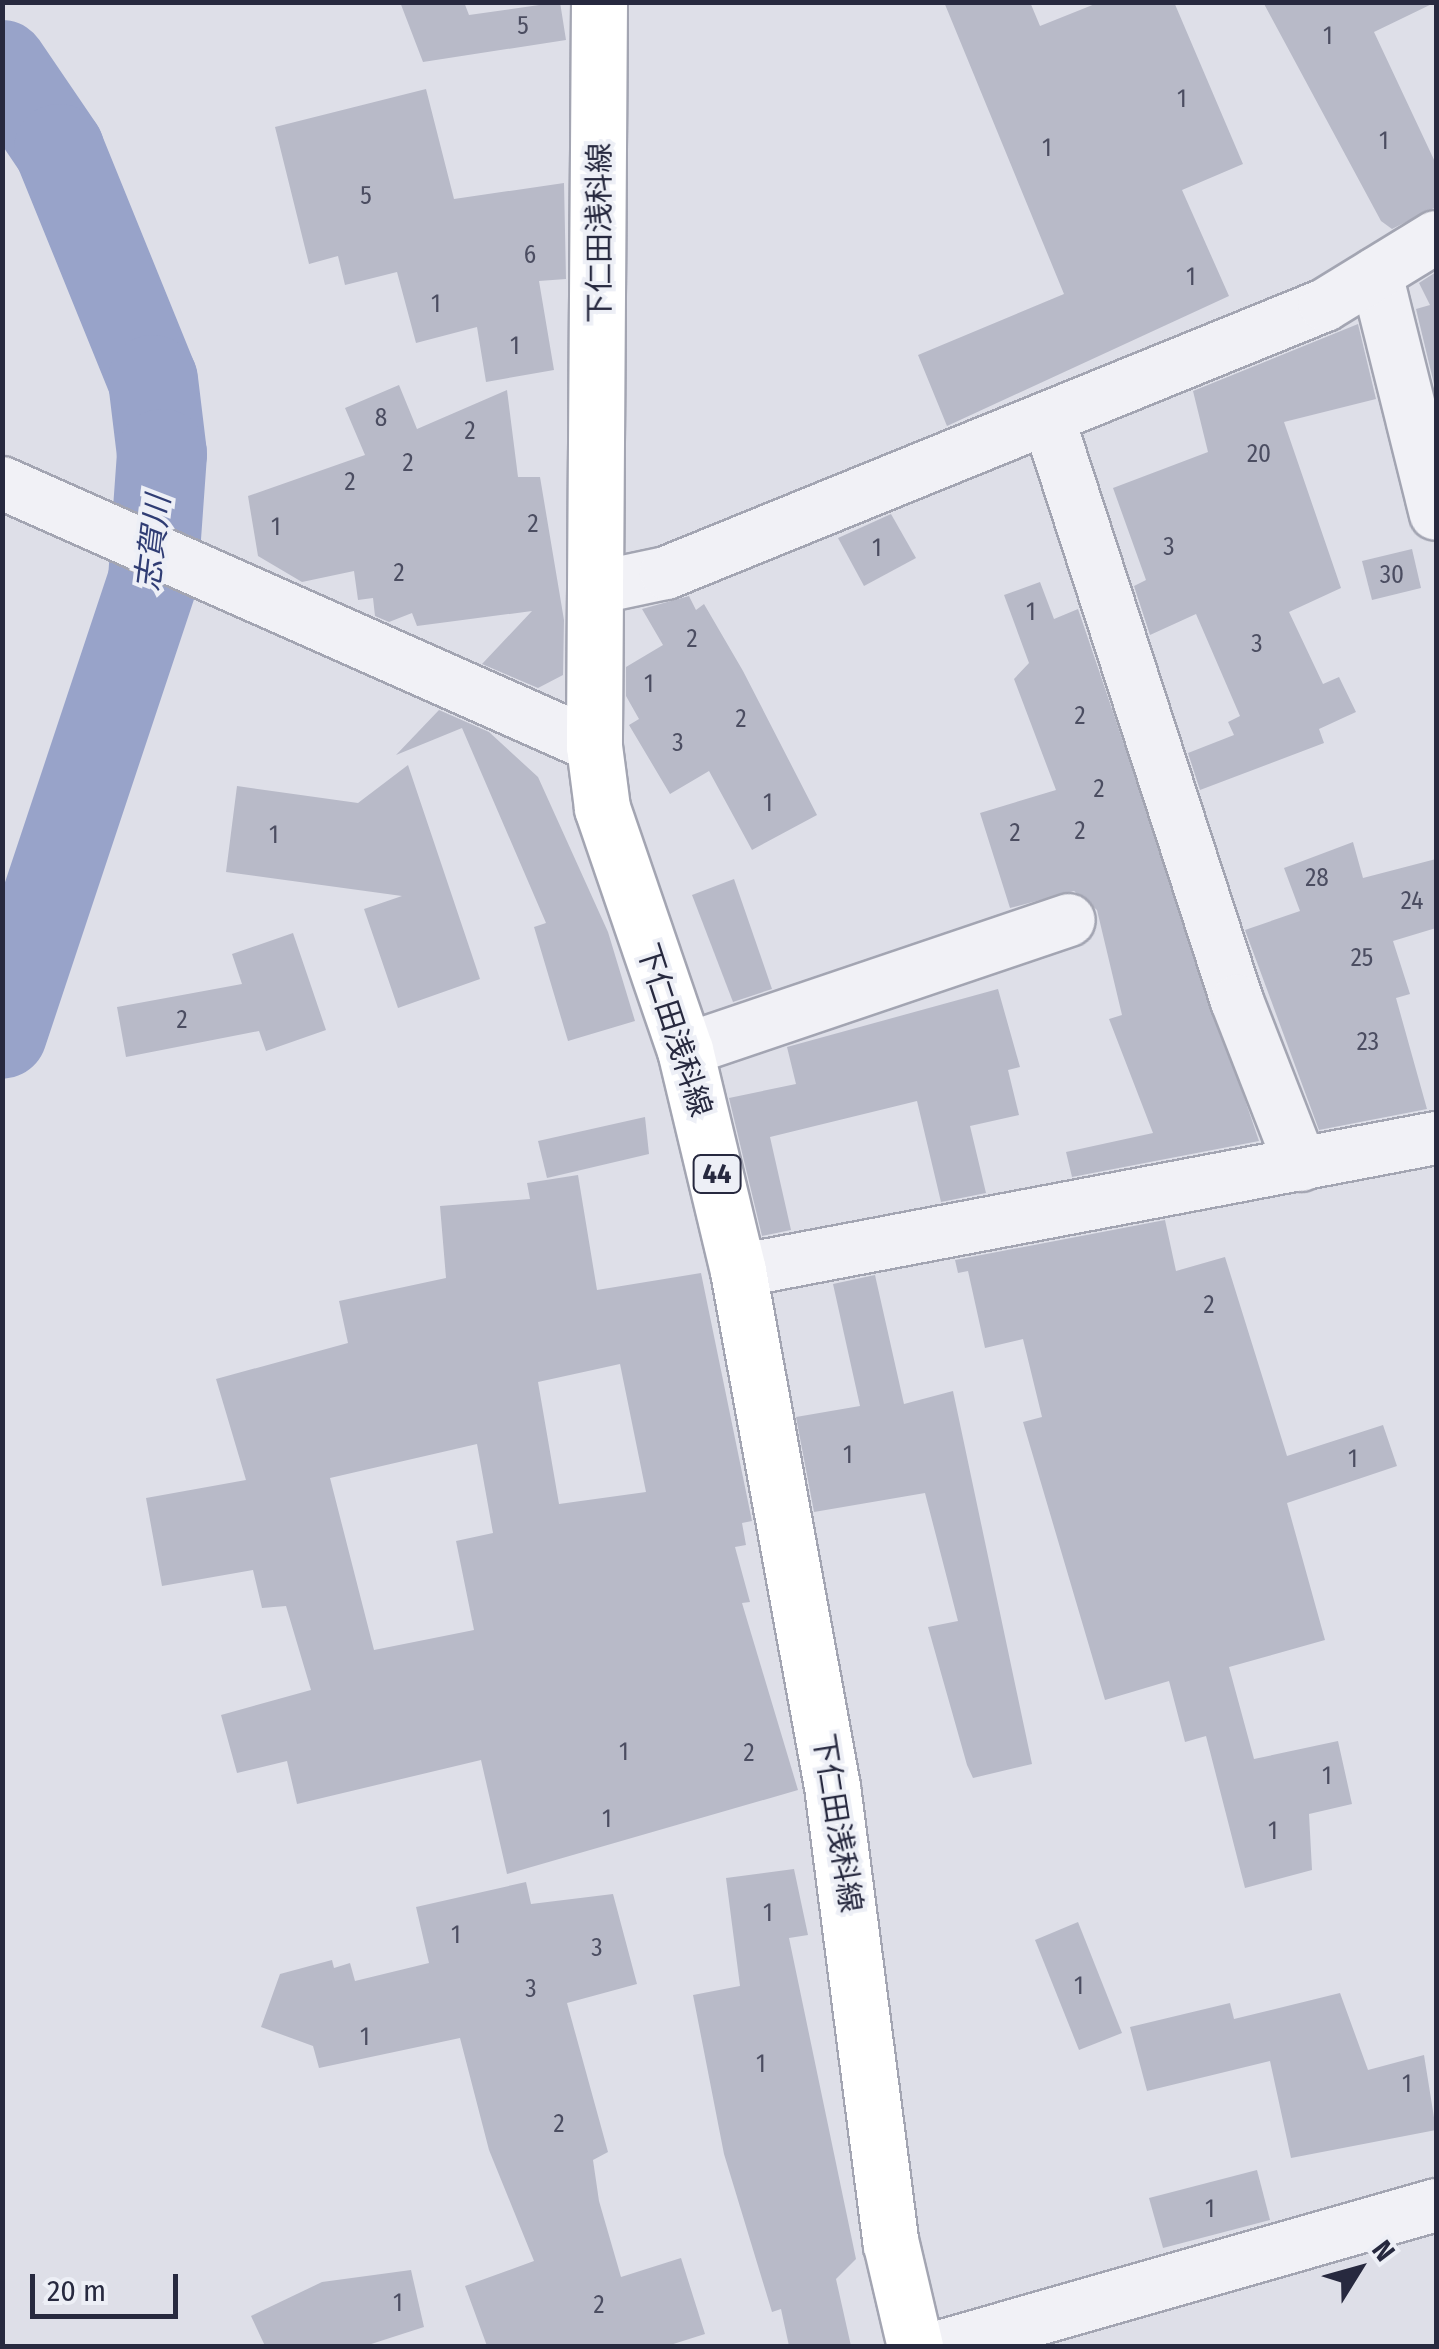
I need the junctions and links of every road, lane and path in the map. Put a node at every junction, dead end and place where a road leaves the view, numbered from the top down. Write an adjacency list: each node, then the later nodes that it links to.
1 (599, 2): 7 (main road, 下仁田浅科線 / 44)
2 (1436, 236): 3 (street)
3 (1376, 274): 4 (street); 6 (street)
4 (1048, 418): 7 (street); 12 (street)
5 (2, 483): 8 (street)
6 (1436, 514)
7 (600, 587): 8 (main road, 下仁田浅科線 / 44)
8 (594, 746): 10 (main road, 下仁田浅科線 / 44)
9 (1068, 920): 10 (street)
10 (686, 1050): 13 (main road, 下仁田浅科線 / 44)
11 (1436, 1138): 12 (street)
12 (1301, 1166): 13 (street)
13 (738, 1271): 15 (main road, 下仁田浅科線 / 44)
14 (1436, 2206): 16 (street)
15 (914, 2346)
16 (943, 2346)

